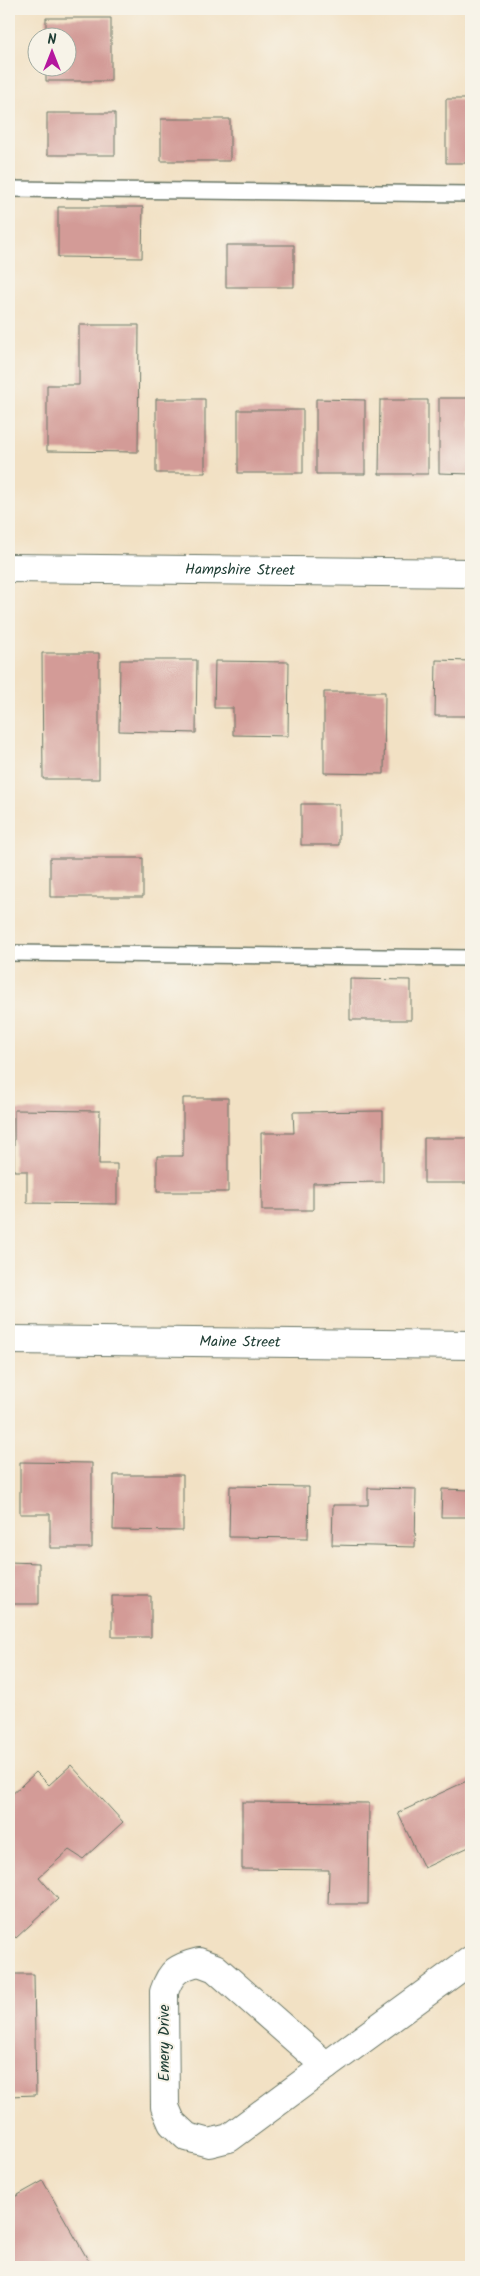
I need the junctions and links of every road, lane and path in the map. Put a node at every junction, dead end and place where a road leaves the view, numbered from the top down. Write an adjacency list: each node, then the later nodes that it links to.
1 (9, 189): 2 (lane)
2 (471, 194)
3 (9, 568): 4 (street, Hampshire Street)
4 (471, 573)
5 (9, 953): 6 (lane)
6 (471, 958)
7 (9, 1340): 8 (street, Maine Street)
8 (471, 1344)
9 (471, 1960): 10 (street, Emery Drive)
10 (326, 2066): 10 (street, Emery Drive)

